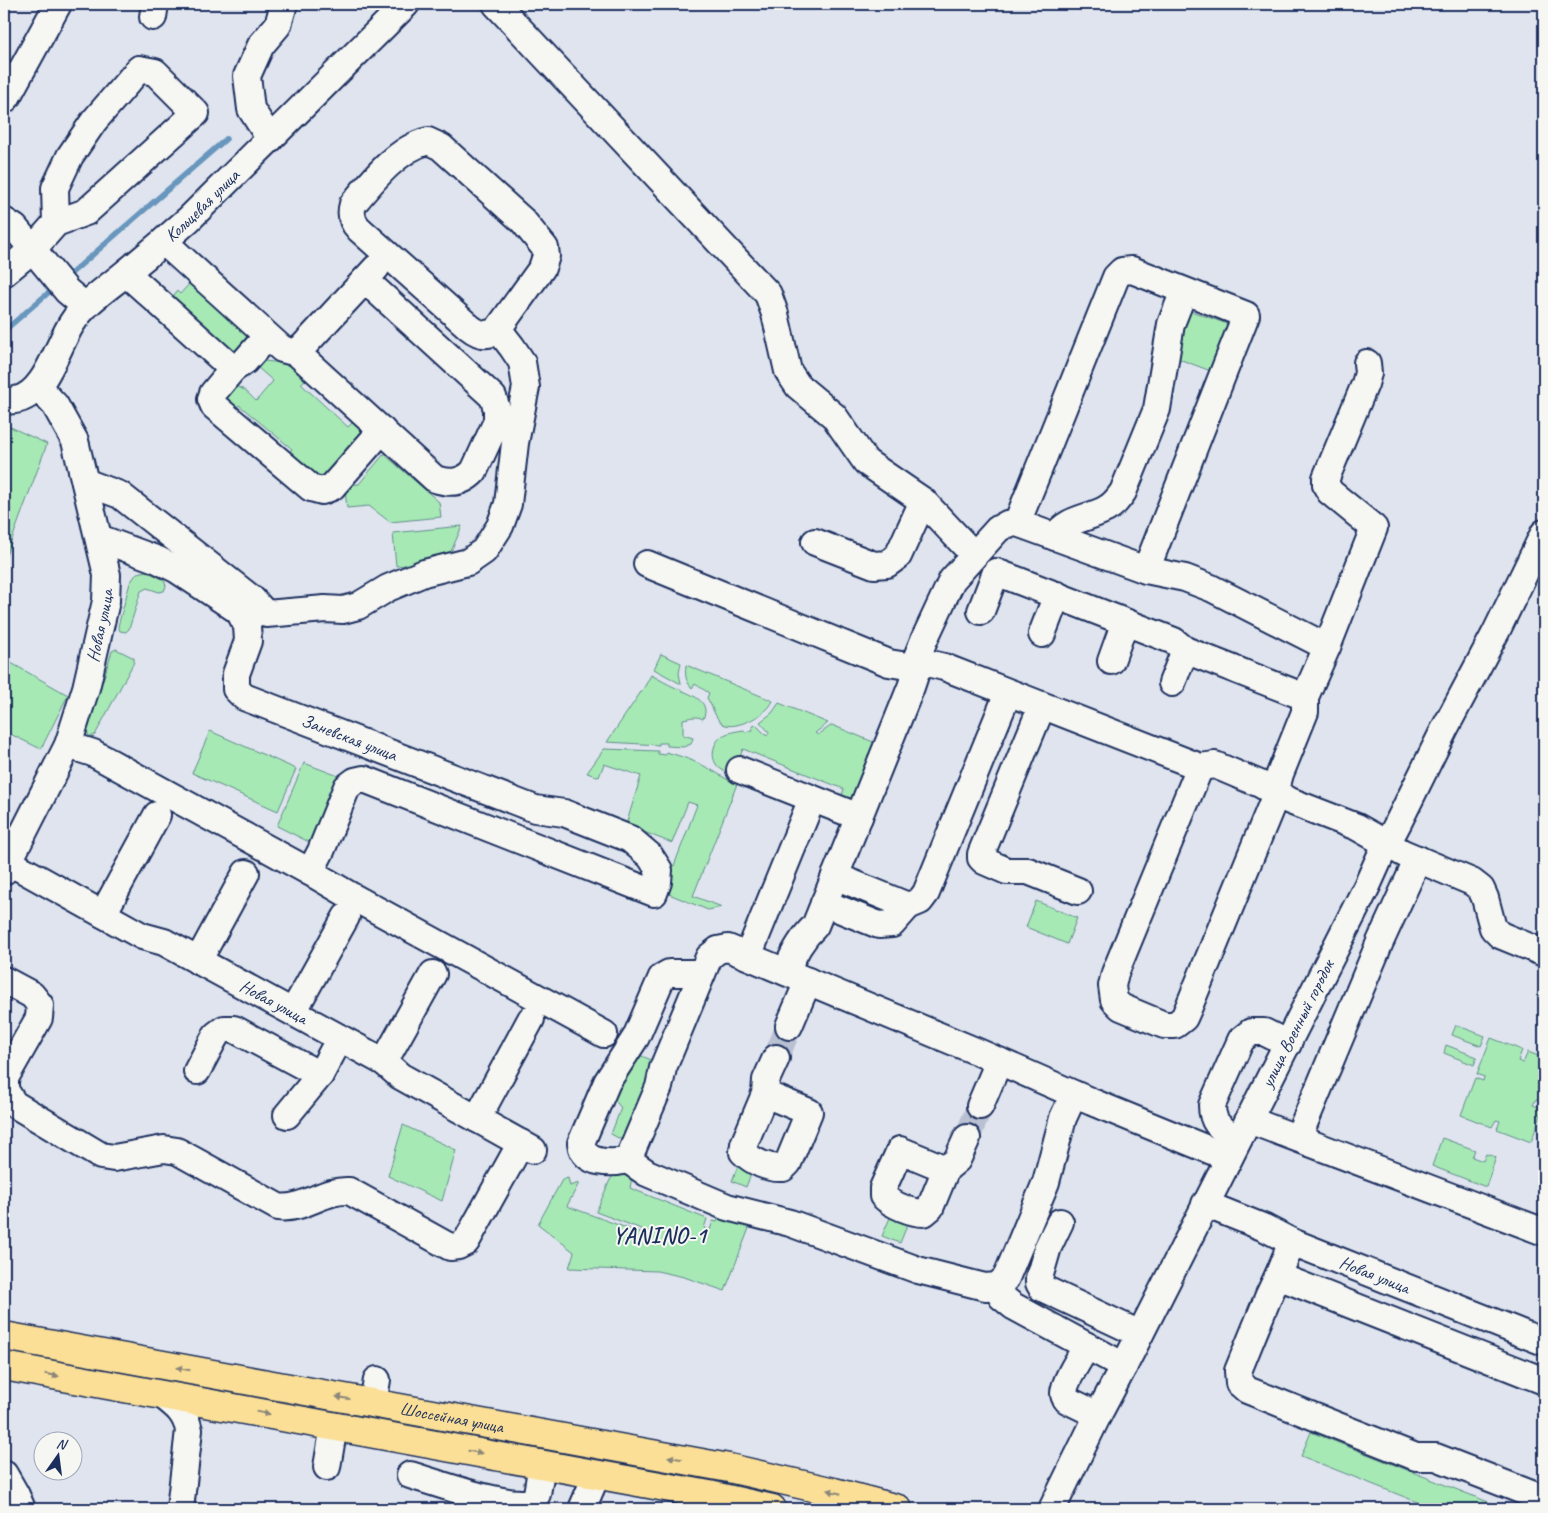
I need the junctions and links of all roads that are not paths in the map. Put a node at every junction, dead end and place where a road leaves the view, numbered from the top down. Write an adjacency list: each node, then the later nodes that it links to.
1 (58, 4): 5 (street)
2 (284, 4): 6 (street)
3 (406, 4): 6 (street, Кольцевая улица)
4 (496, 4): 26 (street)
5 (4, 100)
6 (270, 139): 9 (street, Кольцевая улица)
7 (4, 221): 10 (street)
8 (56, 223): 8 (street); 10 (street)
9 (164, 242): 13 (street, Кольцевая улица); 18 (street)
10 (32, 250): 12 (street); 16 (street)
11 (388, 254): 14 (street); 17 (street); 17 (street)
12 (4, 273)
13 (126, 273): 16 (street, Кольцевая улица); 21 (street)
14 (365, 280): 19 (street); 24 (street)
15 (1184, 291): 27 (street); 29 (street); 33 (street)
16 (85, 306): 22 (street, Кольцевая улица)
17 (498, 329): 37 (street)
18 (267, 336): 19 (street); 21 (street)
19 (297, 354): 24 (street)
20 (1367, 363): 40 (street)
21 (233, 369): 24 (street)
22 (38, 387): 23 (street, Кольцевая улица); 25 (street, Новая улица)
23 (4, 400)
24 (382, 430)
25 (85, 482): 30 (street, Новая улица); 37 (street)
26 (923, 501): 31 (street); 32 (street)
27 (1017, 523): 29 (street); 32 (street)
28 (1544, 533): 57 (street, улица Военный городок)
29 (1055, 537): 33 (street)
30 (99, 538): 37 (street); 48 (street, Новая улица)
31 (814, 542)
32 (974, 555): 43 (street)
33 (1146, 570): 40 (street)
34 (657, 576): 43 (street)
35 (1056, 595): 36 (street); 38 (street); 39 (street)
36 (981, 612)
37 (256, 620): 53 (street, Заневская улица)
38 (1125, 622): 41 (street); 42 (street)
39 (1042, 634)
40 (1326, 647): 46 (street)
41 (1185, 650): 44 (street); 46 (street)
42 (1111, 661)
43 (917, 664): 45 (street); 55 (street)
44 (1172, 684)
45 (1008, 693): 47 (street); 65 (street)
46 (1305, 696): 51 (street)
47 (1042, 706): 49 (street); 63 (street)
48 (68, 745): 58 (street, Новая улица); 60 (street)
49 (1200, 767): 51 (street); 51 (street)
50 (740, 770): 52 (street)
51 (1275, 792): 57 (street)
52 (812, 799): 55 (street); 69 (street)
53 (535, 809): 56 (street); 56 (street, Заневская улица)
54 (157, 815): 66 (street)
55 (859, 817): 62 (street)
56 (502, 833): 60 (street)
57 (1388, 843): 59 (street); 80 (street, улица Военный городок)
58 (8, 856): 66 (street, Новая улица)
59 (1418, 859): 68 (street); 92 (street)
60 (310, 872): 78 (street)
61 (246, 873): 70 (street)
62 (835, 876): 64 (street); 65 (street)
63 (1078, 891)
64 (824, 903): 65 (street); 73 (street)
65 (908, 906)
66 (103, 914): 70 (street, Новая улица)
67 (346, 917): 75 (street)
68 (1544, 953)
69 (748, 956): 71 (street); 73 (street)
70 (198, 961): 75 (street, Новая улица)
71 (702, 973): 94 (street); 94 (street)
72 (433, 974): 83 (street)
73 (797, 977): 77 (street); 82 (street)
74 (4, 980): 90 (street, Новая улица)
75 (293, 1012): 79 (street, Новая улица)
76 (531, 1020): 90 (street)
77 (789, 1026)
78 (604, 1034)
79 (340, 1038): 83 (street, Новая улица); 85 (street)
80 (1288, 1044): 93 (street, улица Военный городок); 93 (street)
81 (776, 1058): 86 (street)
82 (999, 1061): 87 (street); 88 (street)
83 (384, 1062): 90 (street, Новая улица)
84 (197, 1070): 85 (street)
85 (320, 1075): 89 (street)
86 (765, 1094)
87 (1074, 1094): 93 (street); 101 (street)
88 (980, 1106)
89 (287, 1115)
90 (477, 1119)
91 (966, 1138): 95 (street)
92 (1298, 1138): 93 (street); 98 (street)
93 (1239, 1139): 96 (street, улица Военный городок)
94 (628, 1160): 101 (street)
95 (946, 1170)
96 (1205, 1204): 99 (street, Новая улица); 102 (street, улица Военный городок)
97 (1060, 1222): 102 (street)
98 (1544, 1232)
99 (1292, 1242): 100 (street); 104 (street, Новая улица)
100 (1278, 1276): 108 (street); 119 (street)
101 (997, 1286): 105 (street)
102 (1140, 1334): 107 (street, улица Военный городок)
103 (4, 1336): 125 (main road, Шоссейная улица, one-way to 103)
104 (1544, 1342)
105 (1087, 1346): 107 (street); 111 (street)
106 (4, 1366): 109 (main road, Шоссейная улица, one-way to 109)
107 (1124, 1366): 111 (street, улица Военный городок)
108 (1544, 1381)
109 (162, 1395): 110 (main road, Шоссейная улица); 113 (street)
110 (226, 1406): 112 (main road, Шоссейная улица, one-way to 112); 113 (street)
111 (1098, 1415): 126 (street, улица Военный городок)
112 (334, 1426): 114 (main road, Шоссейная улица); 116 (street)
113 (189, 1430): 122 (street)
114 (438, 1445): 115 (main road, Шоссейная улица, one-way to 115); 115 (street)
115 (542, 1464): 118 (main road, Шоссейная улица)
116 (327, 1467)
117 (4, 1474): 121 (street)
118 (597, 1474): 120 (main road, Шоссейная улица); 123 (street)
119 (1544, 1499)
120 (707, 1502): 124 (main road, Шоссейная улица)
121 (22, 1509)
122 (180, 1509)
123 (582, 1509)
124 (772, 1509)
125 (898, 1509)
126 (1053, 1509)

